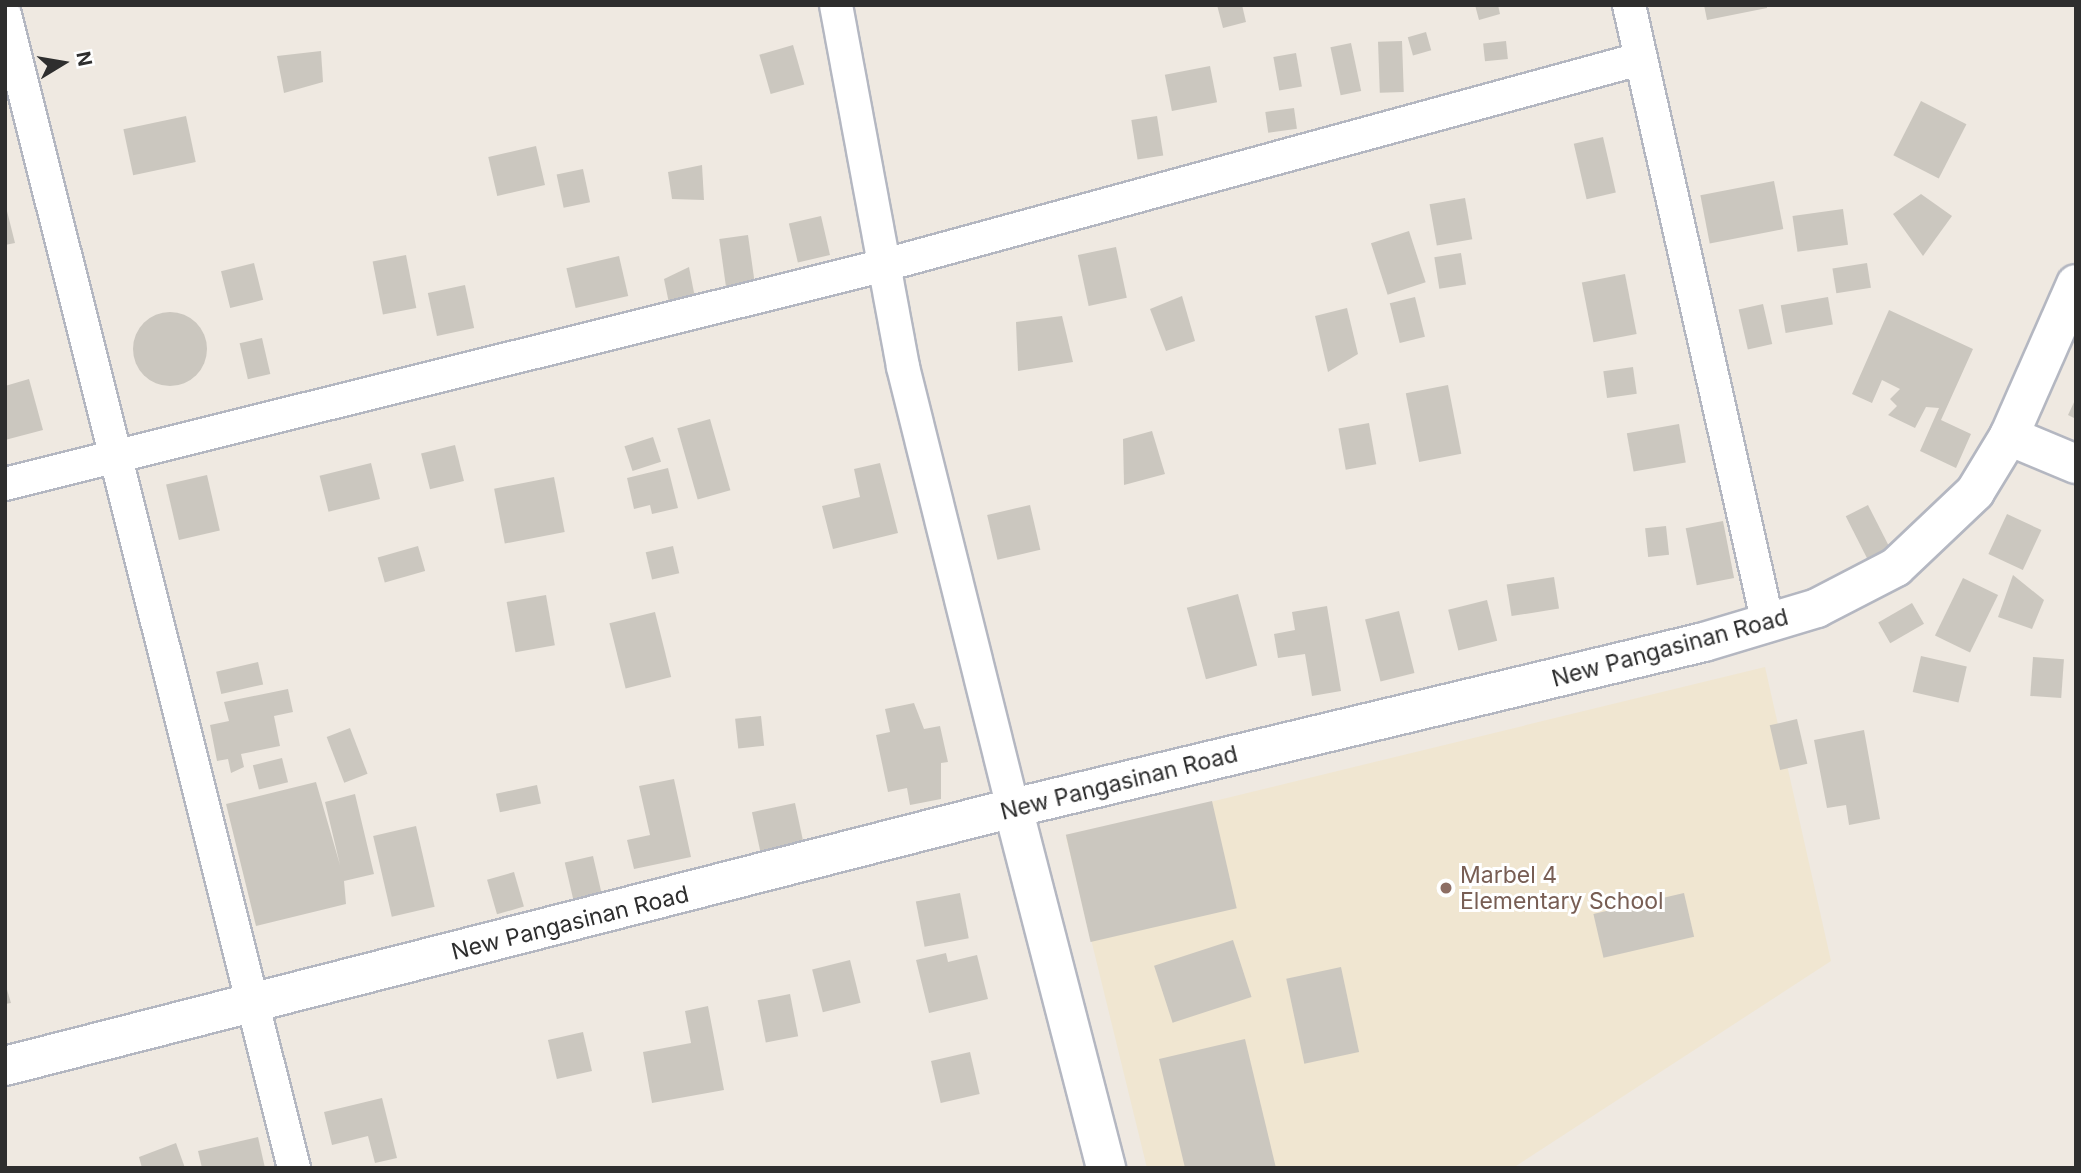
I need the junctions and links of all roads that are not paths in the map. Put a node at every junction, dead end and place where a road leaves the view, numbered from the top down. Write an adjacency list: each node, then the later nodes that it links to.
1 (836, 5): 5 (street)
2 (1629, 5): 4 (street)
3 (5, 15): 8 (street)
4 (1640, 58): 5 (street); 11 (street)
5 (881, 266): 8 (street); 12 (street)
6 (2076, 284): 7 (main road, New Pangasinan Road)
7 (2009, 436): 9 (main road); 11 (main road, New Pangasinan Road)
8 (118, 456): 10 (street); 13 (street)
9 (2076, 464)
10 (5, 484)
11 (1768, 624): 12 (main road, New Pangasinan Road)
12 (1013, 808): 13 (main road, New Pangasinan Road); 16 (main road)
13 (252, 1004): 14 (main road, New Pangasinan Road); 15 (street)
14 (5, 1066)
15 (294, 1168)
16 (1106, 1168)

